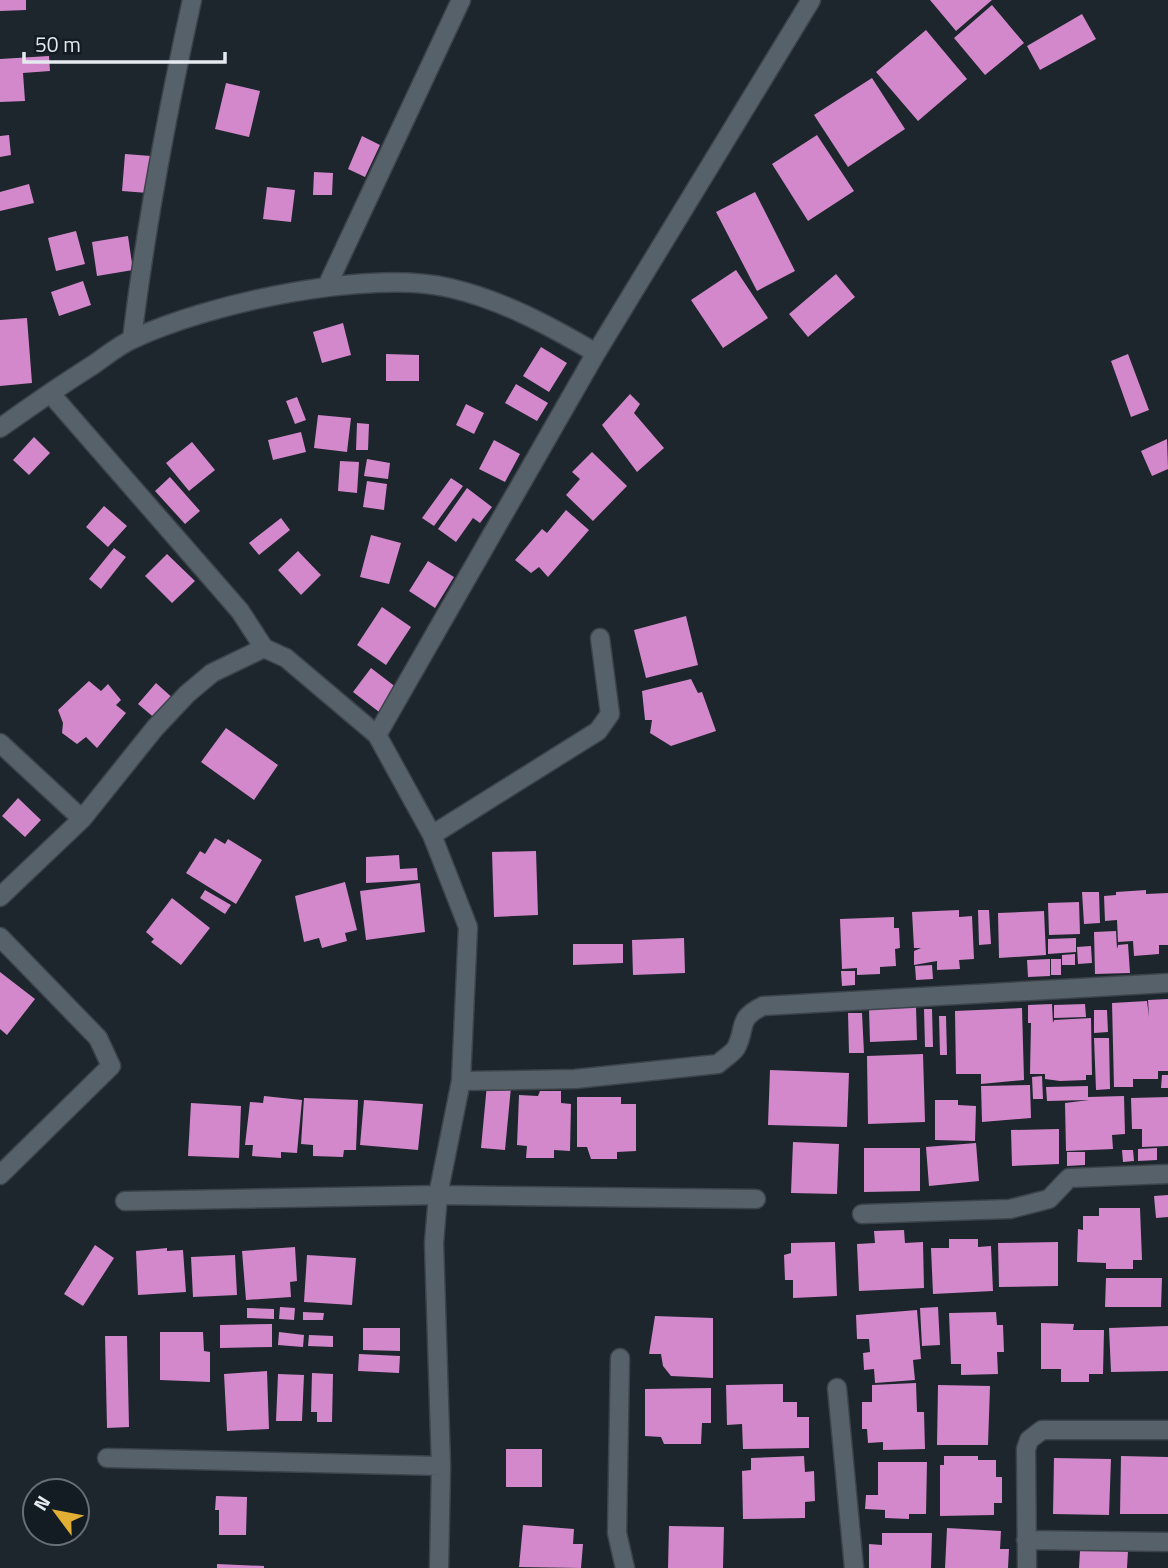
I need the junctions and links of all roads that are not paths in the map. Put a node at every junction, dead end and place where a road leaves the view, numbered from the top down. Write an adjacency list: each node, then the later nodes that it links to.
1 (192, 0): 5 (street)
2 (461, 0): 4 (street)
3 (811, 0): 6 (street)
4 (327, 286): 5 (street); 6 (street)
5 (132, 339): 7 (street)
6 (596, 352): 11 (street)
7 (50, 393): 8 (street); 10 (street)
8 (0, 428)
9 (600, 638): 14 (street)
10 (264, 648): 11 (street); 13 (street)
11 (377, 735): 14 (street)
12 (0, 743): 13 (street)
13 (82, 819): 15 (street)
14 (432, 835): 18 (street)
15 (0, 897)
16 (0, 937): 20 (street)
17 (1168, 983): 18 (street)
18 (461, 1082): 21 (street)
19 (1168, 1174): 24 (street)
20 (0, 1175)
21 (438, 1195): 22 (street); 23 (street); 29 (street)
22 (756, 1199)
23 (125, 1201)
24 (862, 1214)
25 (620, 1358): 33 (street)
26 (837, 1388): 34 (street)
27 (1168, 1430): 30 (street)
28 (107, 1458): 29 (street)
29 (441, 1466): 32 (street)
30 (1026, 1540): 31 (street); 35 (street)
31 (1168, 1542)
32 (439, 1568)
33 (625, 1568)
34 (854, 1568)
35 (1027, 1568)

